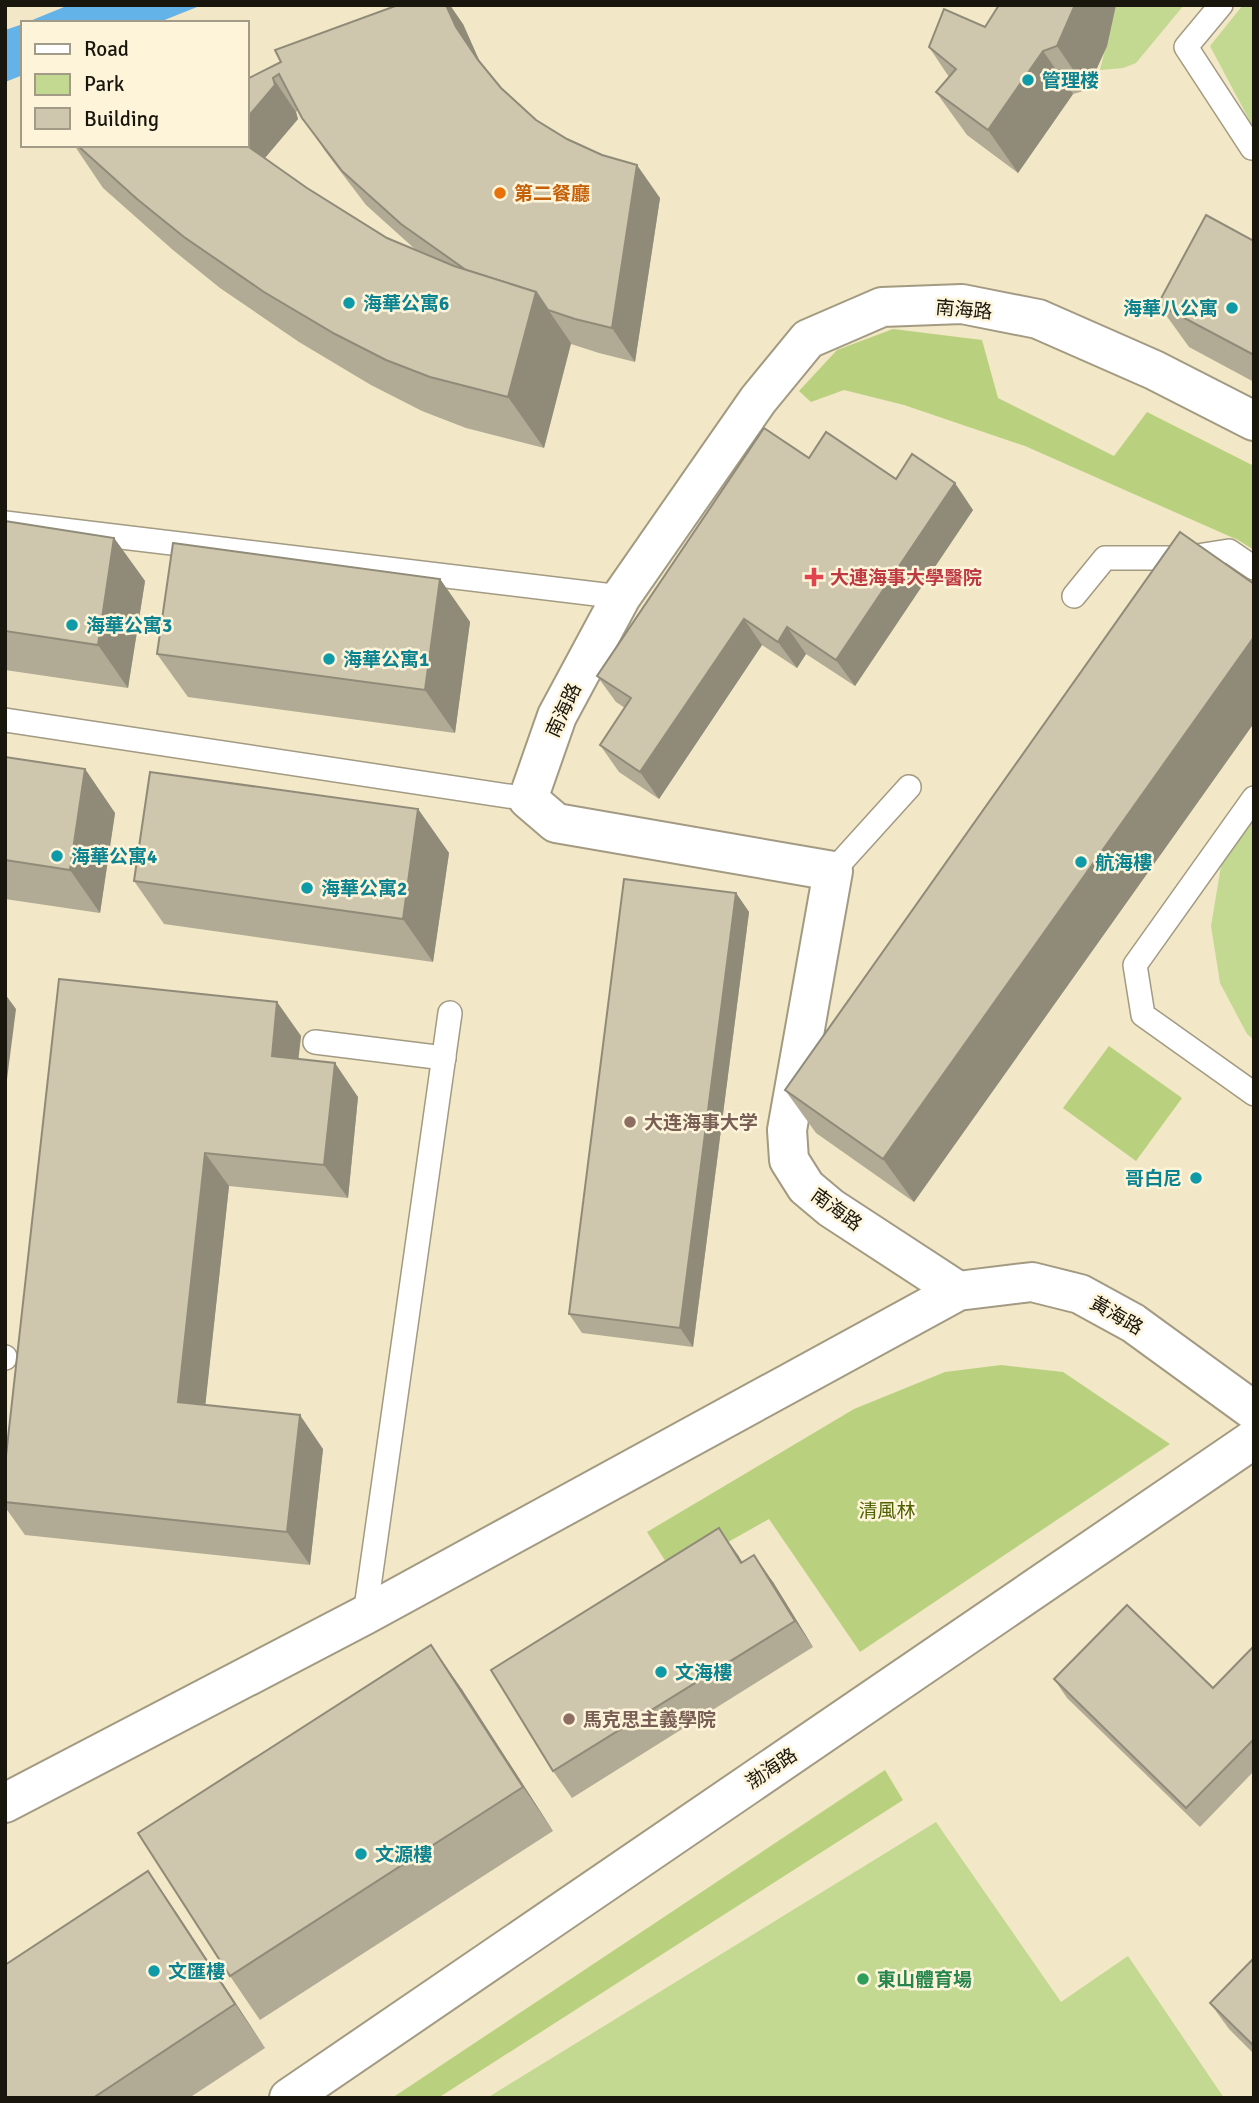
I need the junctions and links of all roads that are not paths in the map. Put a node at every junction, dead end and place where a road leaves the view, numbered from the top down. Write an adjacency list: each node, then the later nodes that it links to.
1 (1221, 5): 2 (lane)
2 (1254, 148)
3 (1254, 421): 7 (street, 南海路)
4 (5, 523): 7 (lane)
5 (1254, 568): 6 (lane)
6 (1074, 596)
7 (621, 597): 10 (street, 南海路)
8 (5, 720): 10 (lane)
9 (909, 787): 12 (lane)
10 (528, 799): 12 (street)
11 (1254, 799): 16 (lane)
12 (833, 871): 17 (street, 南海路)
13 (450, 1013): 15 (lane)
14 (315, 1042): 15 (lane)
15 (444, 1058): 20 (lane)
16 (1254, 1094)
17 (958, 1291): 18 (street, 黃海路); 20 (street)
18 (1254, 1411)
19 (1254, 1439): 22 (street, 渤海路)
20 (365, 1615): 21 (street)
21 (5, 1803)
22 (289, 2098)

